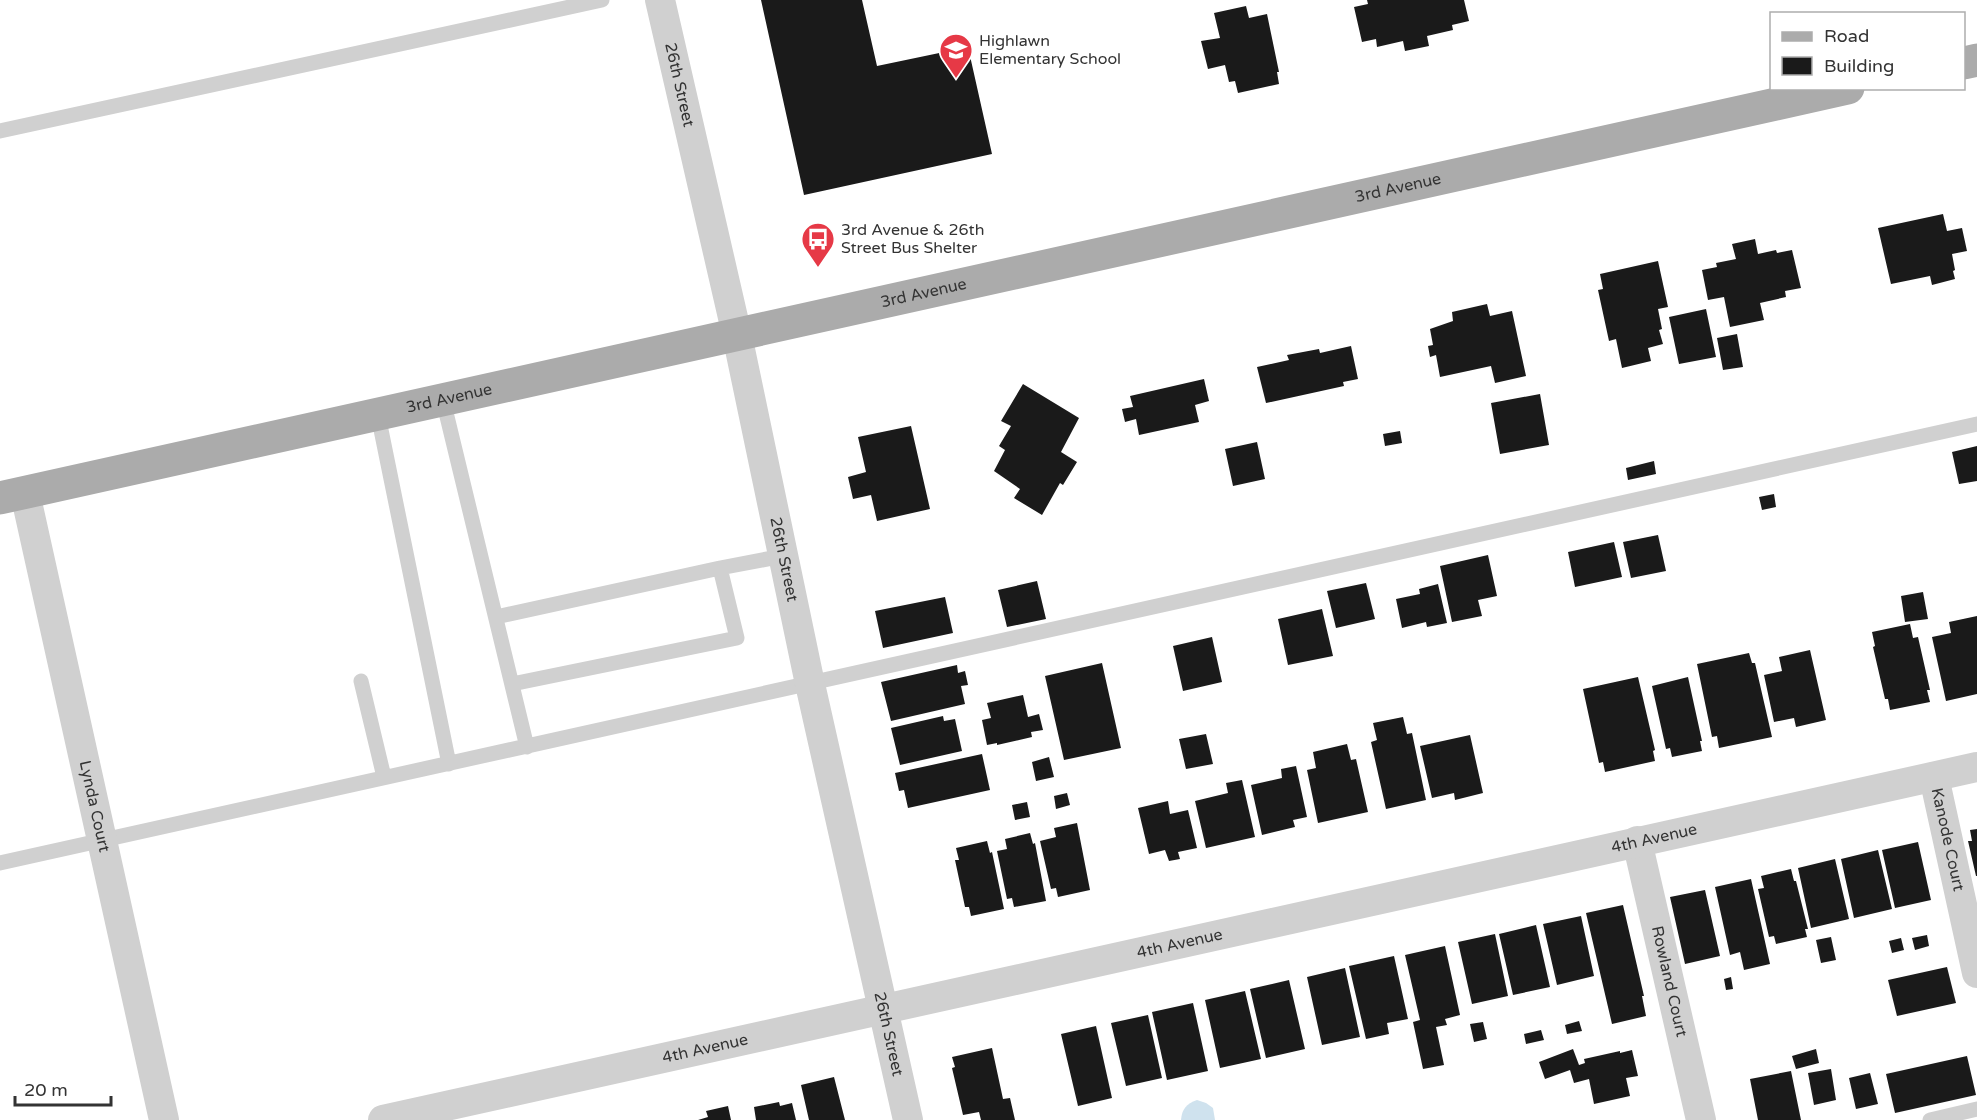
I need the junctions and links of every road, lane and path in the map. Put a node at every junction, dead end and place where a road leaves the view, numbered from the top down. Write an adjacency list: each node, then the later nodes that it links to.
1 (602, 0): 4 (lane)
2 (660, 0): 5 (street, 26th Street)
3 (1839, 90): 5 (main road, 3rd Avenue)
4 (0, 131)
5 (737, 335): 6 (main road, 3rd Avenue); 10 (street, 26th Street)
6 (443, 400): 7 (main road, 3rd Avenue); 12 (lane)
7 (378, 415): 9 (main road, 3rd Avenue); 17 (lane)
8 (1977, 424): 15 (lane)
9 (13, 496): 21 (street, Lynda Court)
10 (783, 556): 11 (lane); 15 (street, 26th Street)
11 (720, 568): 12 (lane); 14 (lane)
12 (496, 617): 14 (lane)
13 (361, 681): 19 (lane)
14 (512, 684): 16 (lane)
15 (810, 684): 16 (lane); 25 (street, 26th Street)
16 (527, 747): 17 (lane)
17 (449, 764): 19 (lane)
18 (1977, 767): 20 (street, 4th Avenue)
19 (384, 777): 21 (lane)
20 (1934, 777): 22 (street, 4th Avenue); 24 (street, Kanode Court)
21 (102, 841): 23 (lane); 27 (street, Lynda Court)
22 (1637, 841): 25 (street, 4th Avenue); 30 (street, Rowland Court)
23 (0, 863)
24 (1976, 960)
25 (883, 1009): 28 (street, 4th Avenue); 29 (street, 26th Street)
26 (1977, 1109): 31 (lane)
27 (164, 1120)
28 (383, 1120)
29 (908, 1120)
30 (1701, 1120)
31 (1930, 1120)

